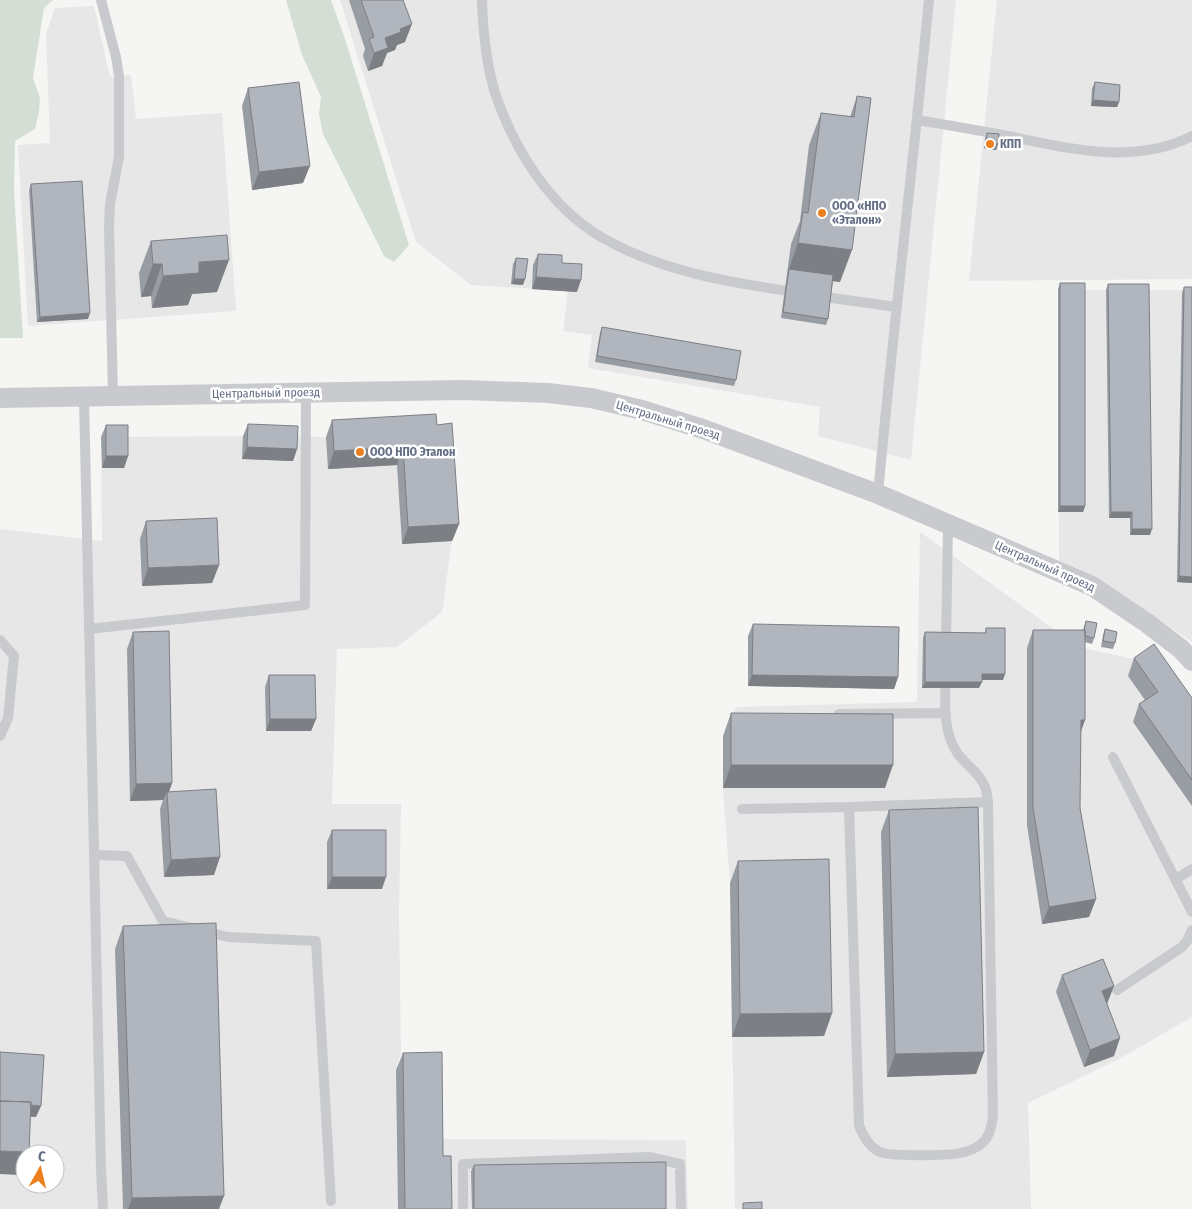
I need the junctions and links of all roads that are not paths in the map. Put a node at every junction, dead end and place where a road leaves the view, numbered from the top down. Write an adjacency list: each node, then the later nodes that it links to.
1 (101, 0): 8 (lane)
2 (482, 0): 6 (lane)
3 (929, 0): 4 (lane)
4 (917, 120): 5 (lane); 6 (lane)
5 (1192, 136)
6 (896, 307): 11 (lane)
7 (306, 392): 8 (street, Центральный проезд); 11 (street, Центральный проезд); 13 (lane)
8 (113, 395): 9 (street, Центральный проезд)
9 (84, 396): 10 (street, Центральный проезд); 13 (lane)
10 (0, 398)
11 (878, 494): 12 (street, Центральный проезд)
12 (948, 524): 15 (street, Центральный проезд); 16 (lane)
13 (89, 628): 23 (lane)
14 (0, 640): 18 (lane)
15 (1192, 661)
16 (946, 713): 17 (lane); 20 (lane)
17 (831, 714)
18 (0, 736)
19 (1113, 757): 25 (lane)
20 (988, 802): 21 (lane); 21 (lane)
21 (850, 807): 22 (lane)
22 (742, 809)
23 (94, 855): 29 (lane); 30 (lane)
24 (1192, 869): 25 (lane)
25 (1176, 879): 26 (lane)
26 (1192, 912)
27 (1192, 930): 28 (lane)
28 (1117, 990)
29 (331, 1201)
30 (103, 1209)
31 (463, 1209): 32 (lane)
32 (681, 1209)

